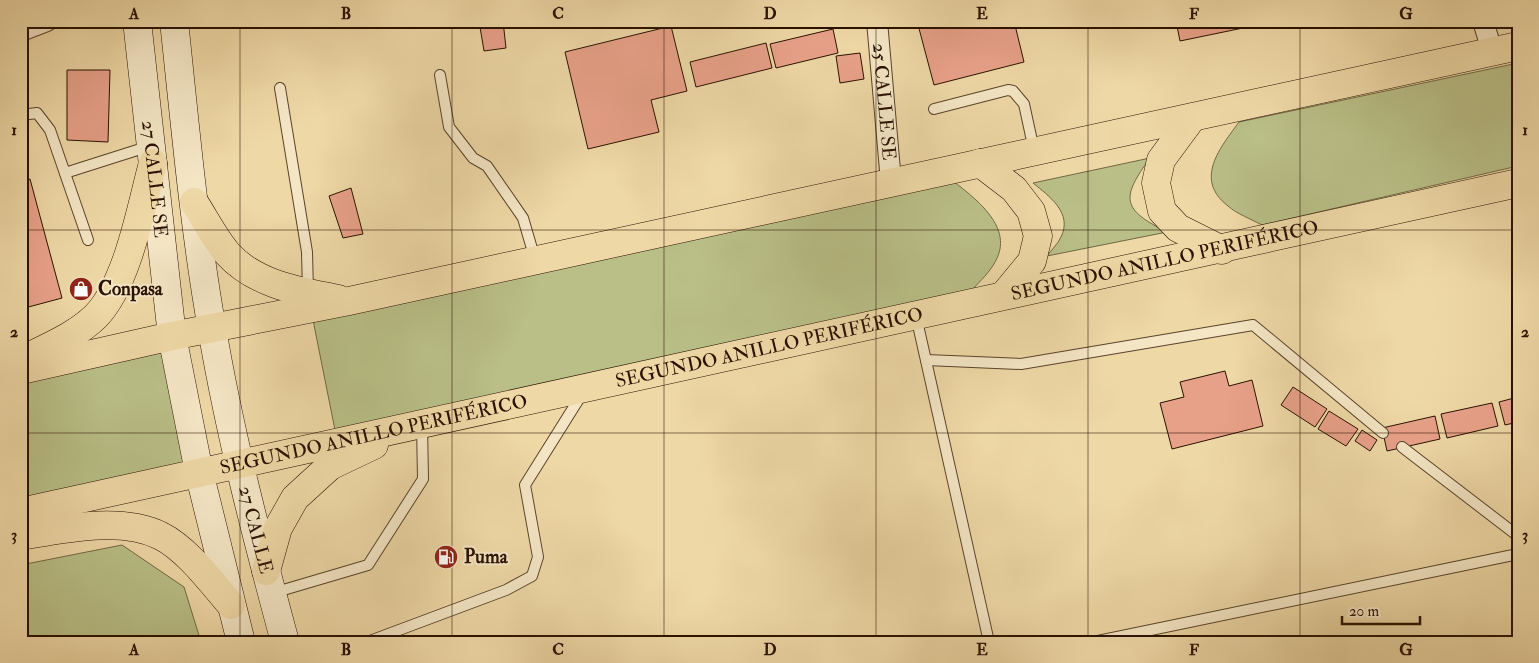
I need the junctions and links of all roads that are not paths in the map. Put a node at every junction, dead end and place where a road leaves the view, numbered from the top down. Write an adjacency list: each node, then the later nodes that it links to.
1 (47, 21): 6 (street)
2 (138, 21): 14 (main road, 27 CALLE SE)
3 (174, 21): 19 (main road, 27 CALLE SE)
4 (877, 21): 17 (street, 25 CALLE SE)
5 (1483, 21): 7 (street)
6 (21, 32)
7 (1505, 48): 12 (main road)
8 (440, 75): 22 (lane)
9 (280, 88): 23 (lane)
10 (934, 109): 13 (lane)
11 (21, 115): 16 (lane)
12 (1192, 118): 13 (main road); 21 (main road)
13 (1034, 151): 15 (main road)
14 (152, 154): 16 (lane); 28 (main road, 27 CALLE SE); 30 (main road)
15 (980, 163): 17 (main road); 24 (main road)
16 (65, 173): 20 (lane)
17 (891, 182): 22 (main road)
18 (1518, 183): 21 (main road, SEGUNDO ANILLO PERIFÉRICO)
19 (194, 202): 23 (main road); 27 (main road, 27 CALLE SE)
20 (88, 240)
21 (1222, 250): 24 (main road, SEGUNDO ANILLO PERIFÉRICO)
22 (536, 260): 25 (main road)
23 (308, 292): 25 (main road)
24 (1004, 295): 26 (main road, SEGUNDO ANILLO PERIFÉRICO)
25 (349, 301): 27 (main road)
26 (916, 316): 29 (lane); 32 (main road, SEGUNDO ANILLO PERIFÉRICO)
27 (212, 329): 28 (main road); 36 (main road, 27 CALLE)
28 (172, 336): 31 (main road); 37 (main road)
29 (926, 360): 34 (lane); 47 (lane)
30 (21, 361)
31 (21, 370)
32 (586, 387): 33 (main road, SEGUNDO ANILLO PERIFÉRICO); 46 (lane)
33 (420, 423): 36 (main road, SEGUNDO ANILLO PERIFÉRICO); 42 (main road); 42 (lane)
34 (1383, 432)
35 (1402, 447): 40 (lane)
36 (239, 464): 37 (main road, SEGUNDO ANILLO PERIFÉRICO); 42 (main road, 27 CALLE)
37 (199, 472): 38 (main road, SEGUNDO ANILLO PERIFÉRICO); 43 (main road)
38 (21, 512)
39 (21, 536): 43 (main road)
40 (1518, 536)
41 (1518, 554): 48 (lane)
42 (269, 582): 45 (main road, 27 CALLE)
43 (232, 605): 44 (main road)
44 (242, 642)
45 (285, 642)
46 (367, 642)
47 (989, 642)
48 (1093, 642)

